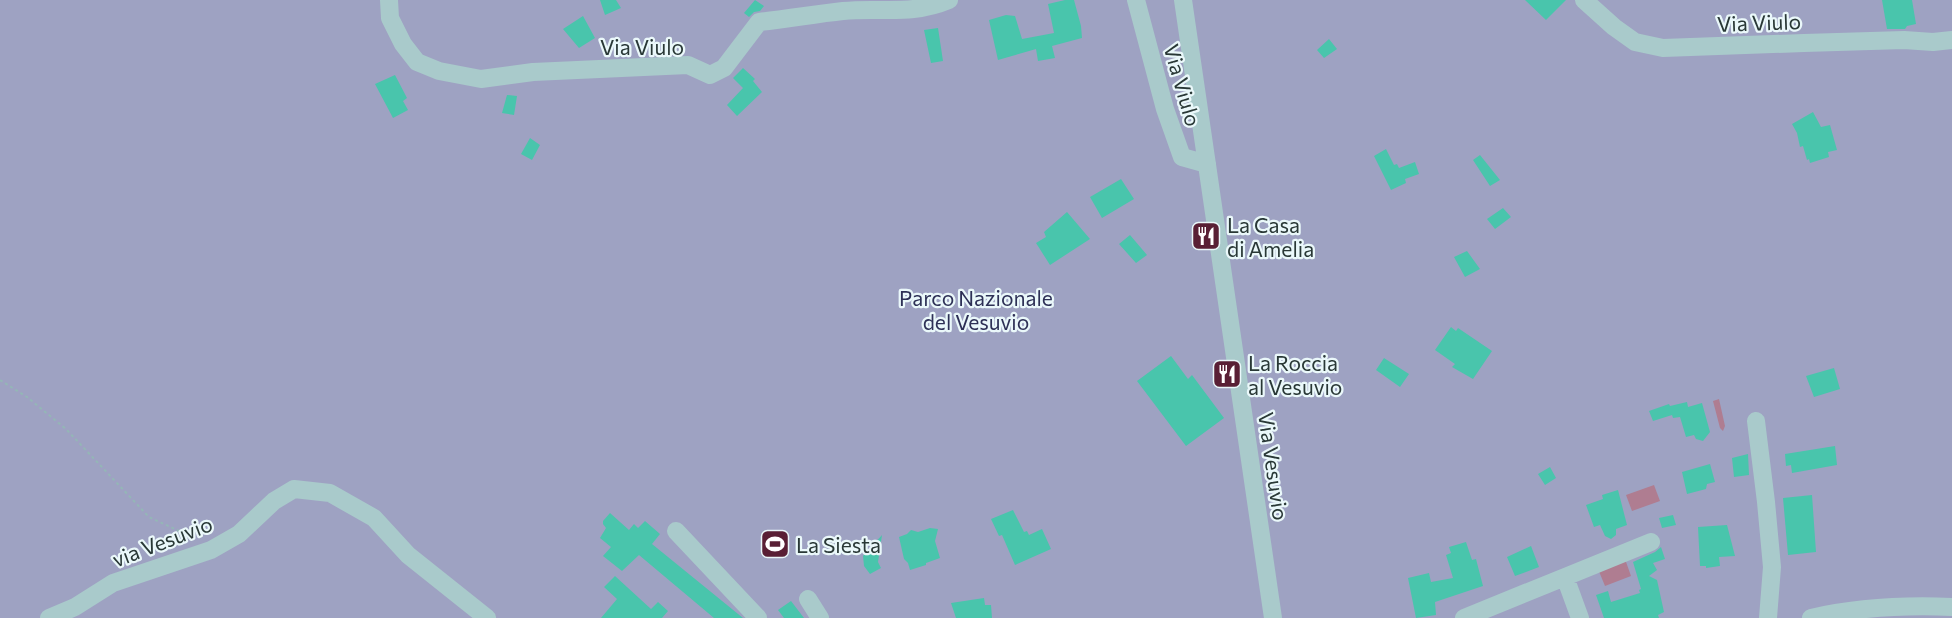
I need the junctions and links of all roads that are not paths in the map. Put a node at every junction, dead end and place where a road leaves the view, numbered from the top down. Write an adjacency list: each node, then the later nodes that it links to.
1 (389, 0): 2 (street, Via Viulo)
2 (949, 0)
3 (1136, 0): 7 (street, Via Viulo)
4 (1183, 0): 7 (street, Via Vesuvio)
5 (1584, 0): 6 (street, Via Viulo)
6 (1952, 40)
7 (1207, 164): 18 (street, Via Vesuvio)
8 (1756, 422): 21 (street)
9 (676, 531): 16 (street)
10 (1651, 542): 11 (street)
11 (1565, 577): 19 (street); 20 (street)
12 (808, 599): 17 (street)
13 (1952, 607): 22 (street)
14 (49, 618): 15 (street, via Vesuvio)
15 (487, 618)
16 (758, 618)
17 (820, 618)
18 (1273, 618)
19 (1464, 618)
20 (1580, 618)
21 (1768, 618)
22 (1810, 618)

